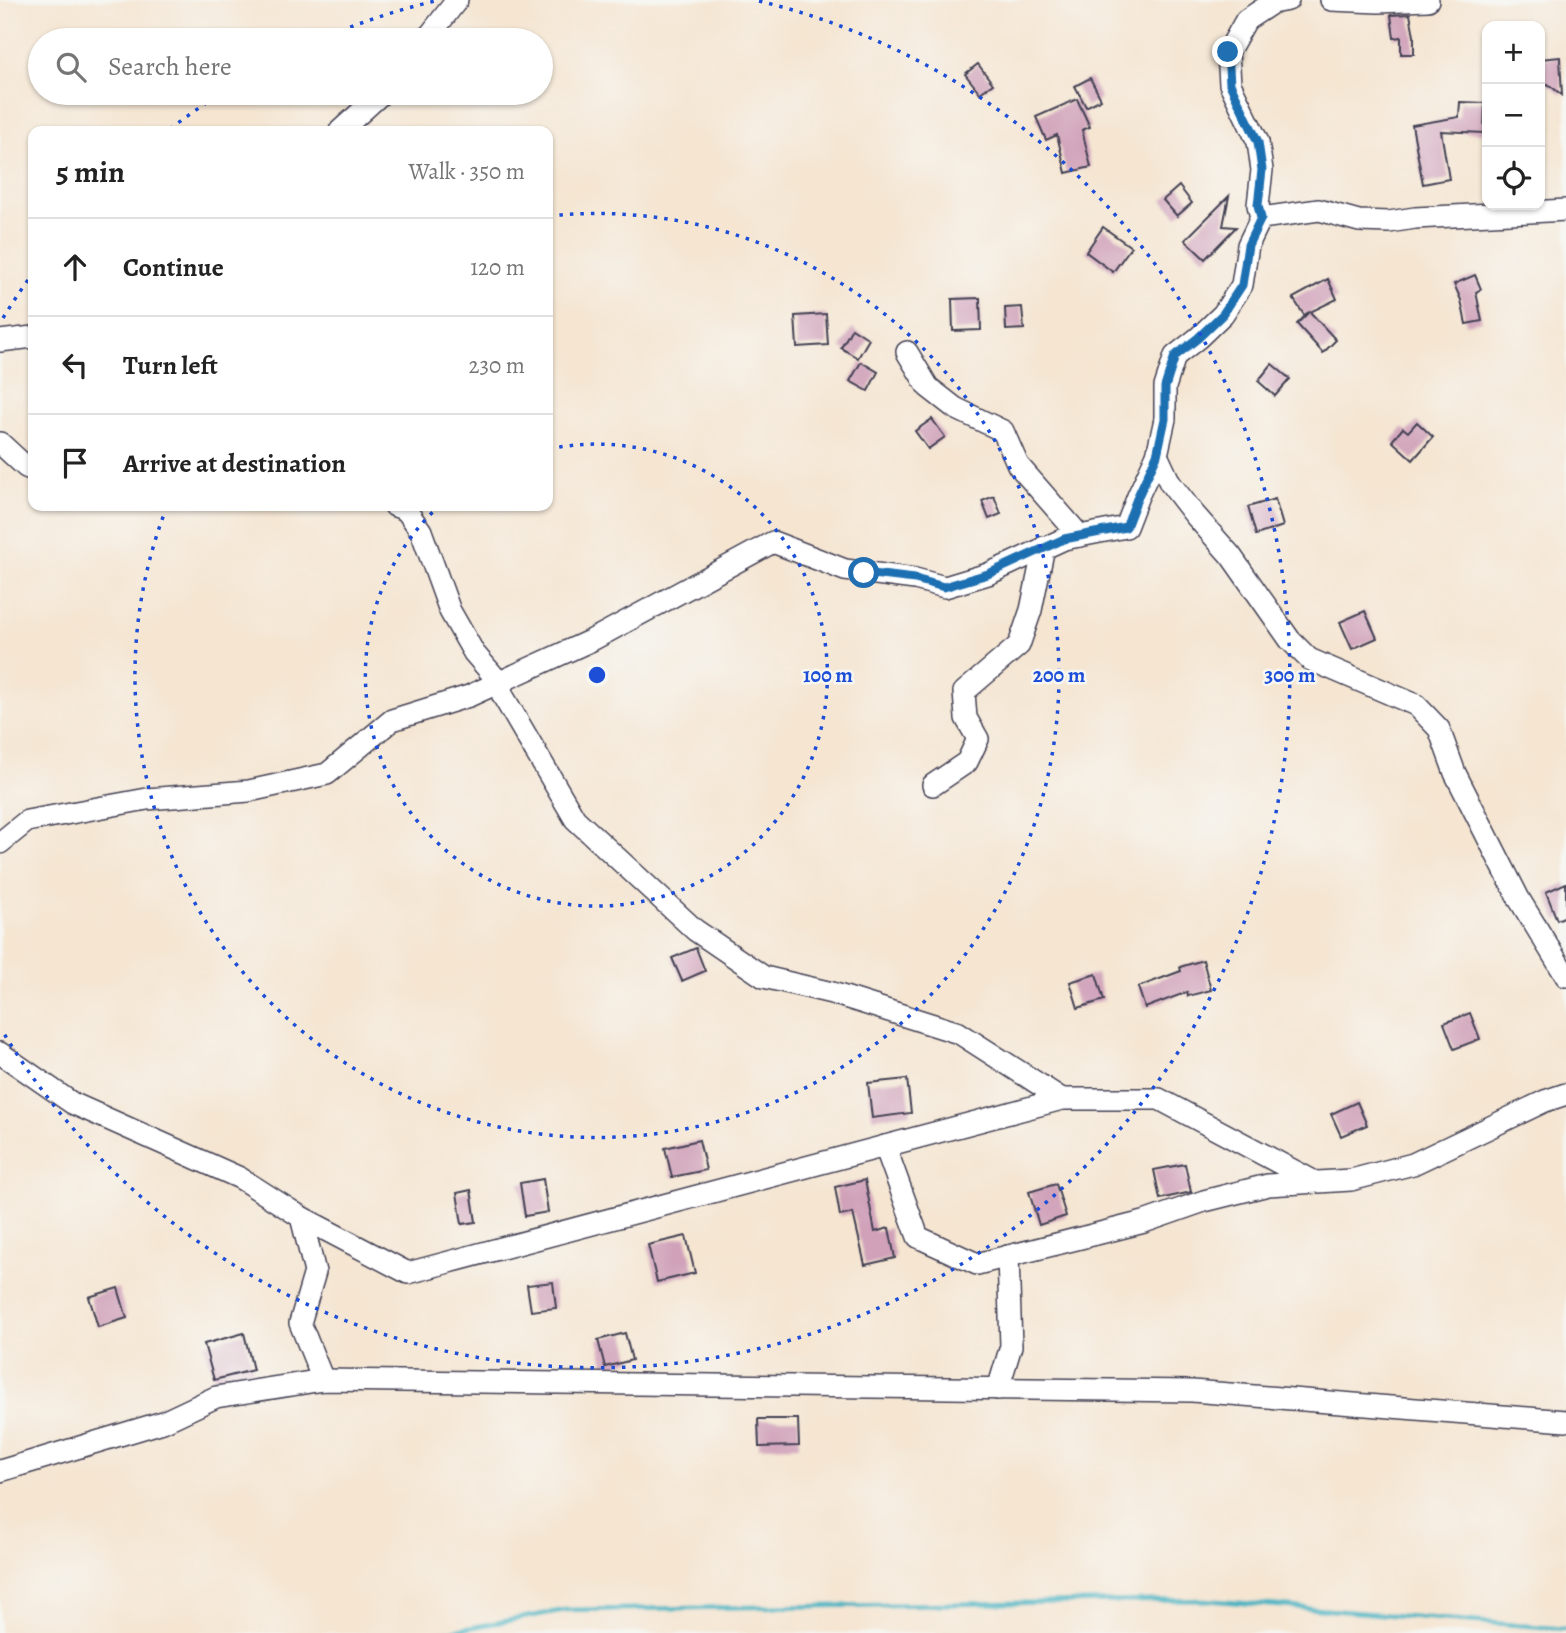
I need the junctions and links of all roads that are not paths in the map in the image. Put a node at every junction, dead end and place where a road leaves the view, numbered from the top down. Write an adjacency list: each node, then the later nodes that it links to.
1 (457, 0): 5 (street)
2 (1288, 0): 9 (street)
3 (1331, 0): 4 (street)
4 (1428, 0)
5 (435, 28)
6 (369, 105): 7 (street)
7 (346, 126)
8 (1566, 210): 9 (street)
9 (1261, 218): 14 (street)
10 (28, 338): 11 (street)
11 (0, 341)
12 (907, 352): 17 (street)
13 (0, 443): 15 (street)
14 (1157, 455): 17 (street); 22 (street)
15 (28, 468)
16 (407, 511): 19 (street)
17 (1080, 536): 18 (street)
18 (1044, 547): 19 (street); 20 (street)
19 (499, 682): 21 (street); 25 (street)
20 (933, 785)
21 (0, 843)
22 (1566, 976)
23 (0, 1053): 28 (street)
24 (1566, 1094): 27 (street)
25 (1062, 1099): 26 (street); 27 (street)
26 (885, 1146): 28 (street); 29 (street)
27 (1315, 1182): 29 (street)
28 (301, 1217): 30 (street)
29 (1008, 1256): 31 (street)
30 (323, 1380): 31 (street); 33 (street)
31 (998, 1388): 32 (street)
32 (1566, 1421)
33 (0, 1471)

